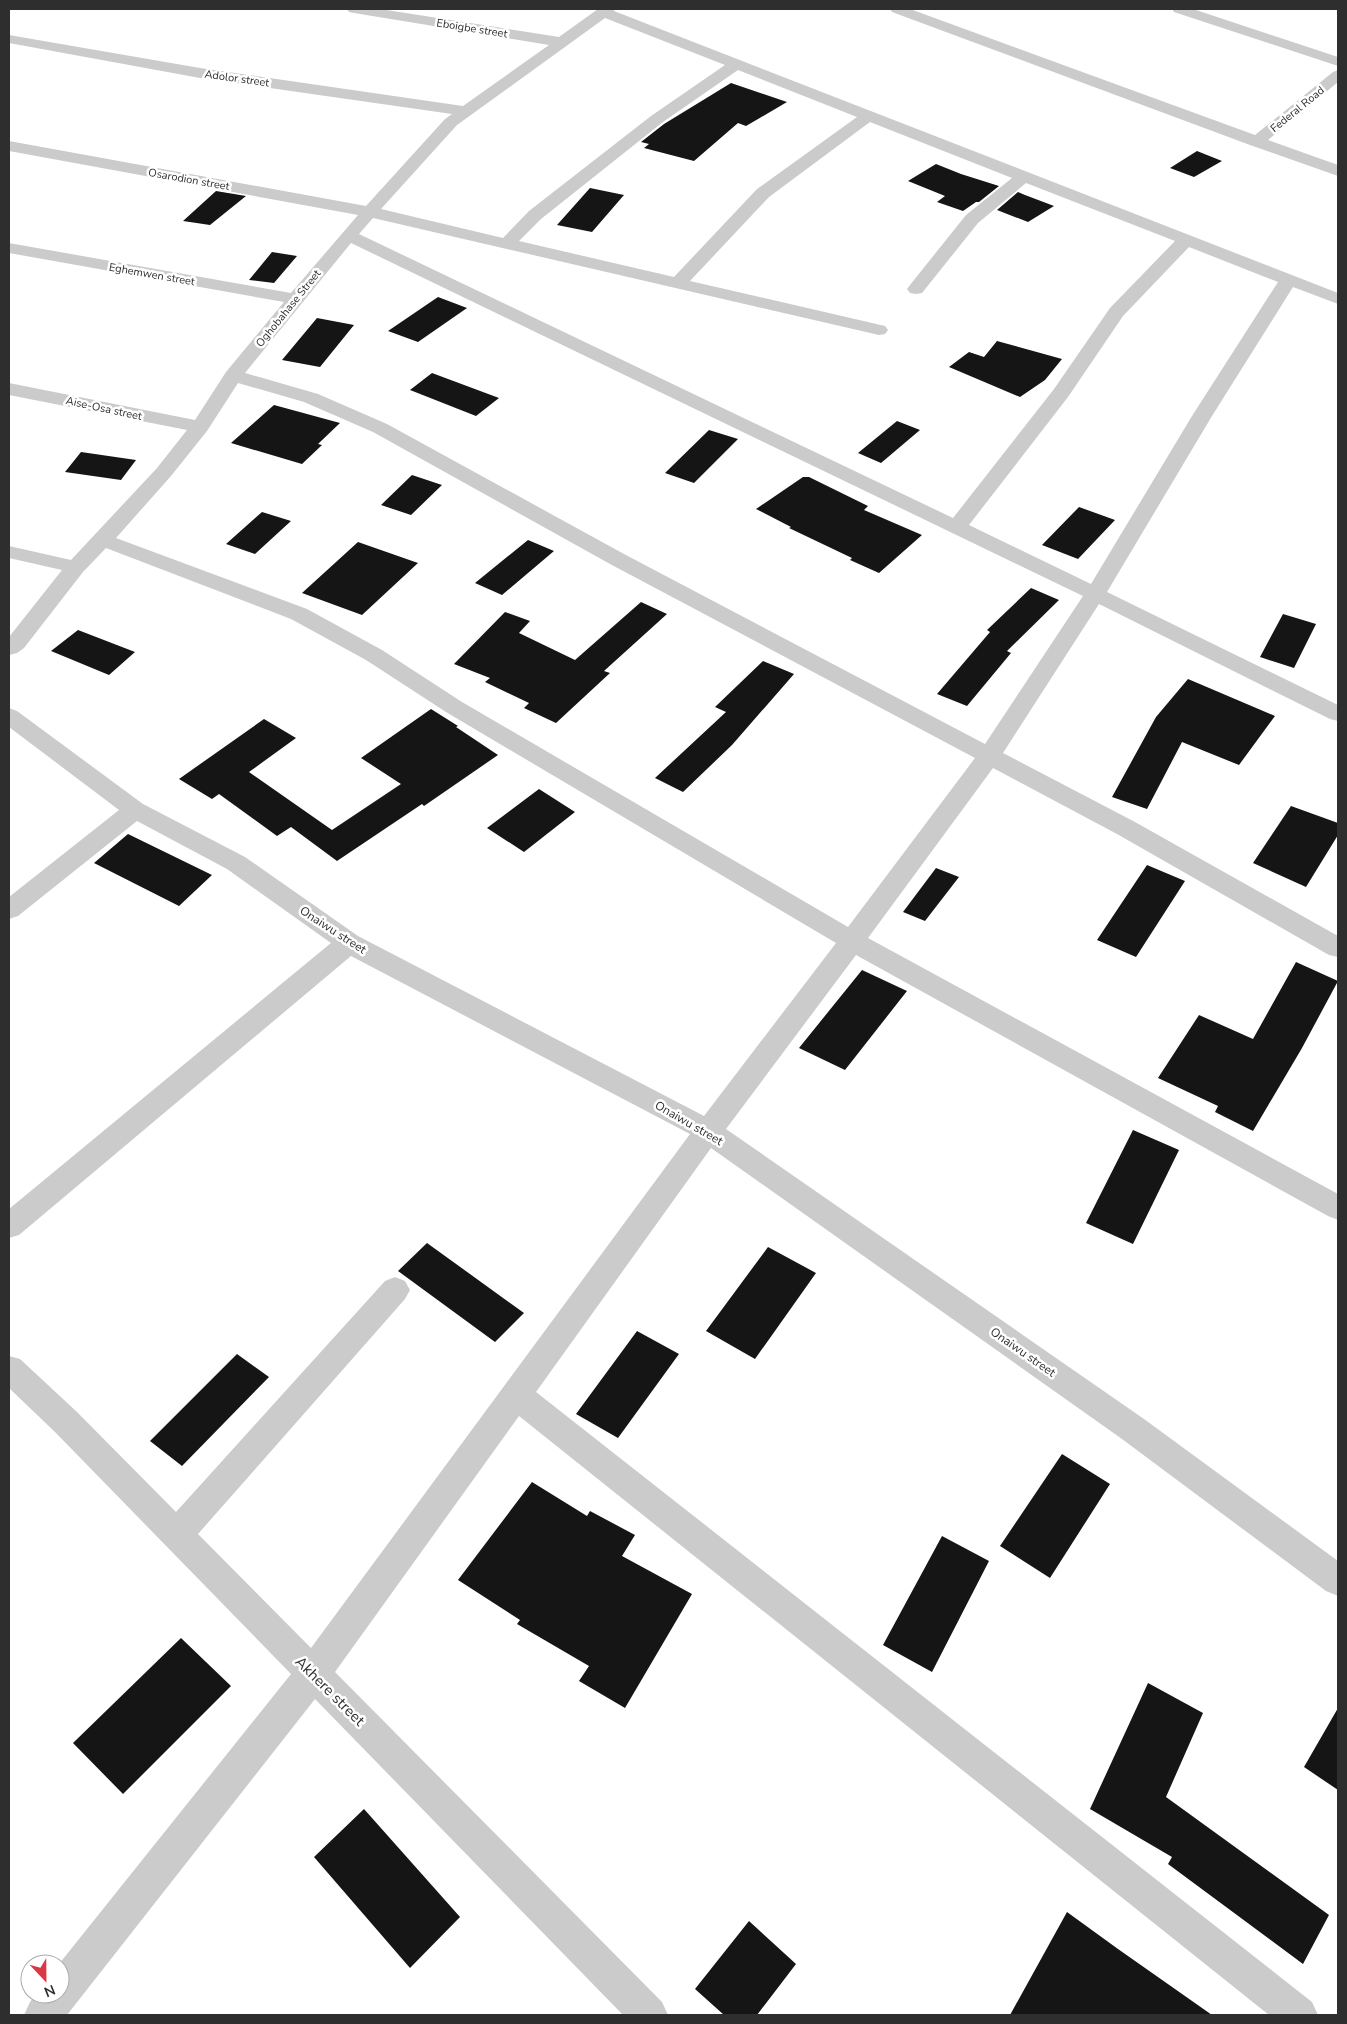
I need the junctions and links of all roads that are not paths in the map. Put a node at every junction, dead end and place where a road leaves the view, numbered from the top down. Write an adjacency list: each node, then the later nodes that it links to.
1 (354, 9): 6 (street, Eboigbe street)
2 (897, 9): 12 (street)
3 (1179, 9): 7 (street)
4 (606, 10): 6 (street, Oghobahase Street); 8 (street)
5 (9, 39): 10 (street, Adolor street)
6 (561, 42): 10 (street, Oghobahase Street)
7 (1338, 62)
8 (737, 64): 11 (street); 19 (street)
9 (1338, 75): 12 (street, Federal Road)
10 (466, 111): 16 (street, Oghobahase Street)
11 (869, 115): 15 (street); 22 (street)
12 (1256, 142): 14 (street)
13 (9, 146): 16 (street, Osarodion street)
14 (1338, 171)
15 (1024, 176): 18 (street); 23 (street)
16 (370, 212): 17 (street, Oghobahase Street); 19 (street, Osarodion street)
17 (348, 235): 25 (street, Oghobahase Street); 30 (street)
18 (1187, 239): 21 (street); 30 (street)
19 (508, 244): 22 (street, Osarodion street)
20 (9, 248): 25 (street, Eghemwen street)
21 (1289, 278): 24 (street); 34 (street)
22 (678, 283): 26 (street, Osarodion street)
23 (916, 289)
24 (1338, 298)
25 (296, 299): 27 (street, Oghobahase Street)
26 (879, 330)
27 (233, 376): 29 (street, Oghobahase Street); 38 (street)
28 (9, 389): 29 (street, Aise-Osa street)
29 (200, 428): 31 (street, Oghobahase Street)
30 (956, 528): 34 (street)
31 (103, 540): 33 (street, Oghobahase Street); 41 (street)
32 (9, 552): 33 (street)
33 (76, 567): 35 (street, Oghobahase Street)
34 (1095, 594): 36 (street); 38 (street)
35 (9, 648)
36 (1338, 714)
37 (9, 716): 39 (street, Onaiwu street)
38 (989, 756): 41 (street); 43 (street)
39 (134, 810): 40 (street); 42 (street, Onaiwu street)
40 (9, 910)
41 (852, 941): 44 (street); 45 (street)
42 (349, 943): 44 (street, Onaiwu street); 46 (street)
43 (1338, 948)
44 (708, 1131): 49 (street); 51 (street, Onaiwu street)
45 (1338, 1208)
46 (9, 1226)
47 (395, 1290): 50 (street)
48 (9, 1369): 50 (street, Akhere street)
49 (516, 1395): 52 (street); 57 (street)
50 (176, 1535): 52 (street, Akhere street)
51 (1338, 1580)
52 (313, 1674): 53 (street); 56 (street, Akhere street)
53 (70, 1981)
54 (52, 2004): 55 (street)
55 (43, 2015)
56 (649, 2015)
57 (1299, 2015)

